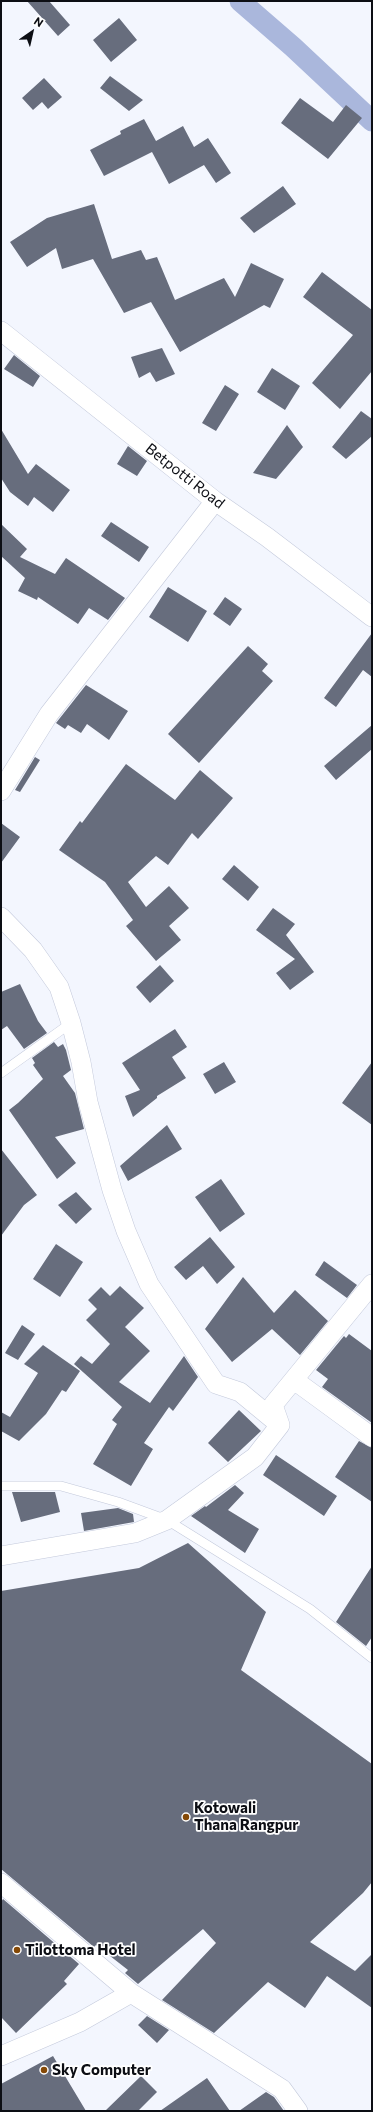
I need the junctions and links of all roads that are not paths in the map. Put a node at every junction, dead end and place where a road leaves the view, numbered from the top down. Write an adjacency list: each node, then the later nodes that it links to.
1 (1, 331): 2 (street, Betpotti Road)
2 (215, 501): 3 (street, Betpotti Road); 4 (street)
3 (372, 617)
4 (1, 791)
5 (1, 917): 6 (street)
6 (71, 1023): 7 (lane); 10 (street)
7 (1, 1073)
8 (372, 1284): 9 (street)
9 (294, 1380): 10 (street); 11 (street)
10 (280, 1425): 13 (street)
11 (372, 1437)
12 (1, 1486): 13 (lane)
13 (167, 1520): 14 (street); 15 (lane)
14 (1, 1556)
15 (372, 1658)
16 (1, 1883): 17 (street)
17 (131, 1993): 18 (street); 19 (street)
18 (1, 2056)
19 (298, 2111)

